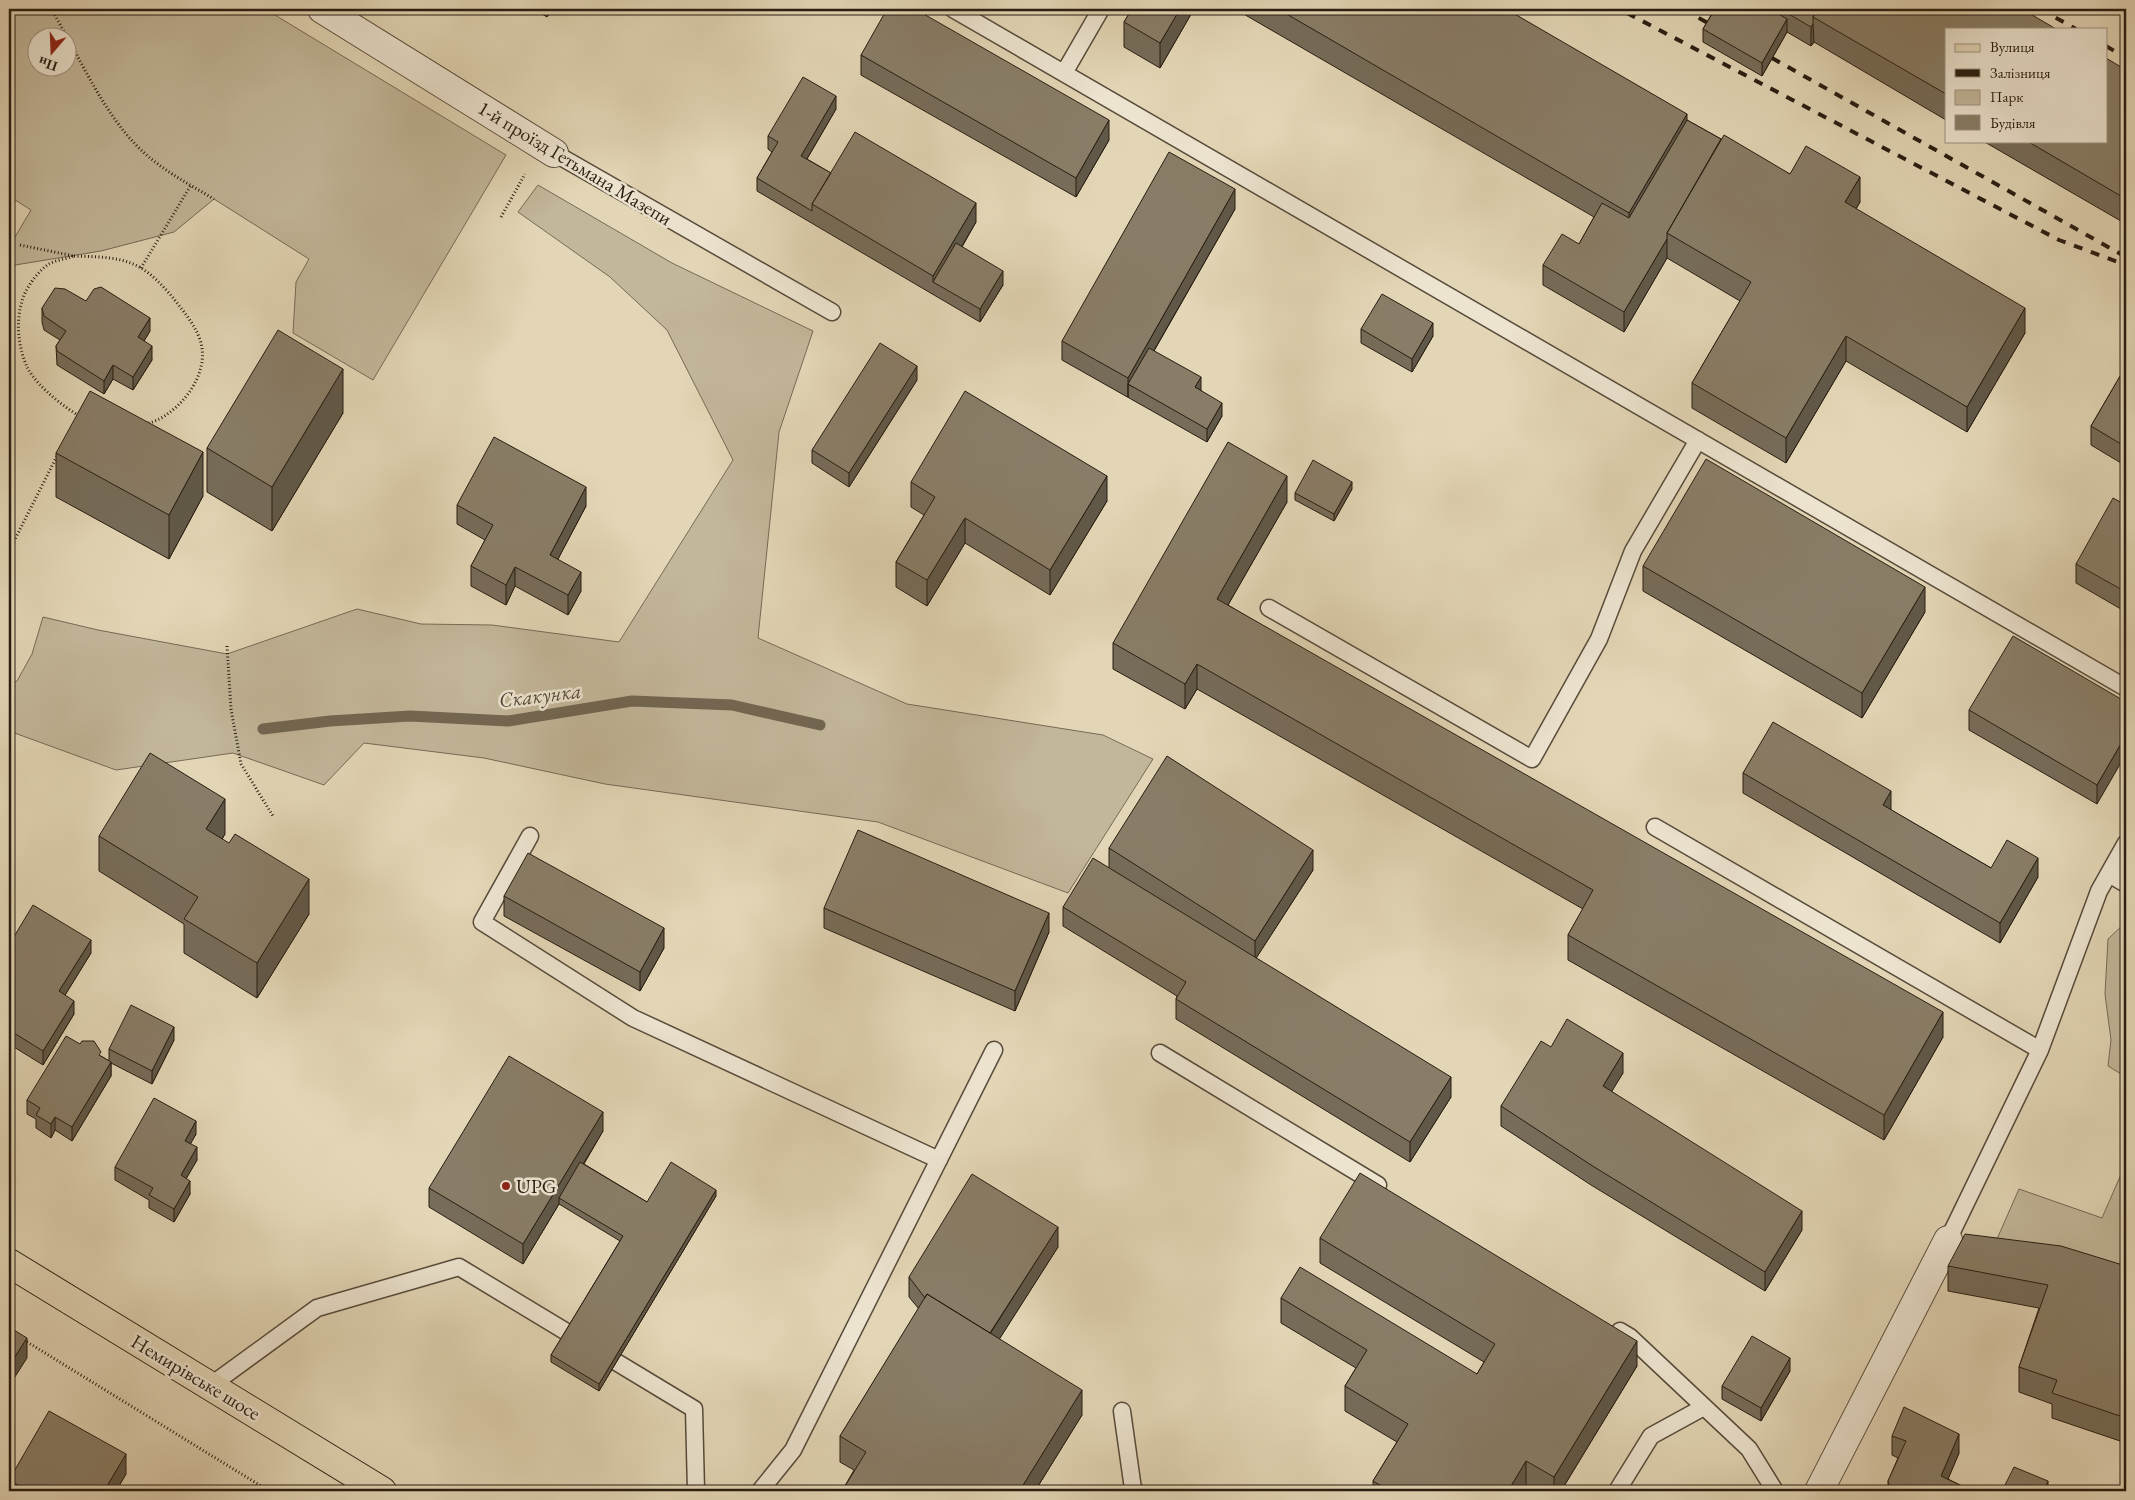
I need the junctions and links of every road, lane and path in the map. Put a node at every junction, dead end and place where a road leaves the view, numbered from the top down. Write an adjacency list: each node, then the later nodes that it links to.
1 (51, 9): 7 (path)
2 (322, 9): 6 (street, 1-й проїзд Гетьмана Мазепи)
3 (953, 9): 5 (lane)
4 (1101, 9): 5 (lane)
5 (1064, 73): 16 (lane)
6 (548, 150): 9 (path); 13 (lane, 1-й проїзд Гетьмана Мазепи)
7 (191, 186): 8 (path); 12 (path)
8 (214, 199)
9 (501, 217)
10 (20, 244): 11 (path)
11 (74, 256): 12 (path); 14 (path)
12 (141, 268): 14 (path)
13 (832, 312)
14 (78, 415): 15 (path)
15 (74, 423)
16 (1698, 440): 19 (lane); 21 (lane)
17 (61, 449): 18 (path)
18 (9, 551)
19 (1269, 608)
20 (227, 646): 22 (path)
21 (2126, 688)
22 (273, 816)
23 (1655, 827): 29 (lane)
24 (530, 836): 31 (lane)
25 (2126, 843): 26 (lane)
26 (2109, 874): 27 (lane); 29 (lane)
27 (2126, 884)
28 (994, 1050): 31 (lane)
29 (2040, 1050): 33 (lane)
30 (1160, 1053): 32 (lane)
31 (939, 1160): 43 (lane)
32 (1391, 1192)
33 (1948, 1240): 47 (street)
34 (9, 1263): 37 (main road, Немирівське шосе)
35 (1604, 1321): 38 (lane)
36 (17, 1336): 40 (path)
37 (210, 1386): 41 (main road, Немирівське шосе); 42 (lane)
38 (1704, 1407): 45 (lane); 46 (lane)
39 (1122, 1411): 44 (lane)
40 (269, 1491)
41 (382, 1491)
42 (696, 1491)
43 (760, 1491)
44 (1136, 1491)
45 (1617, 1491)
46 (1775, 1491)
47 (1819, 1491)

